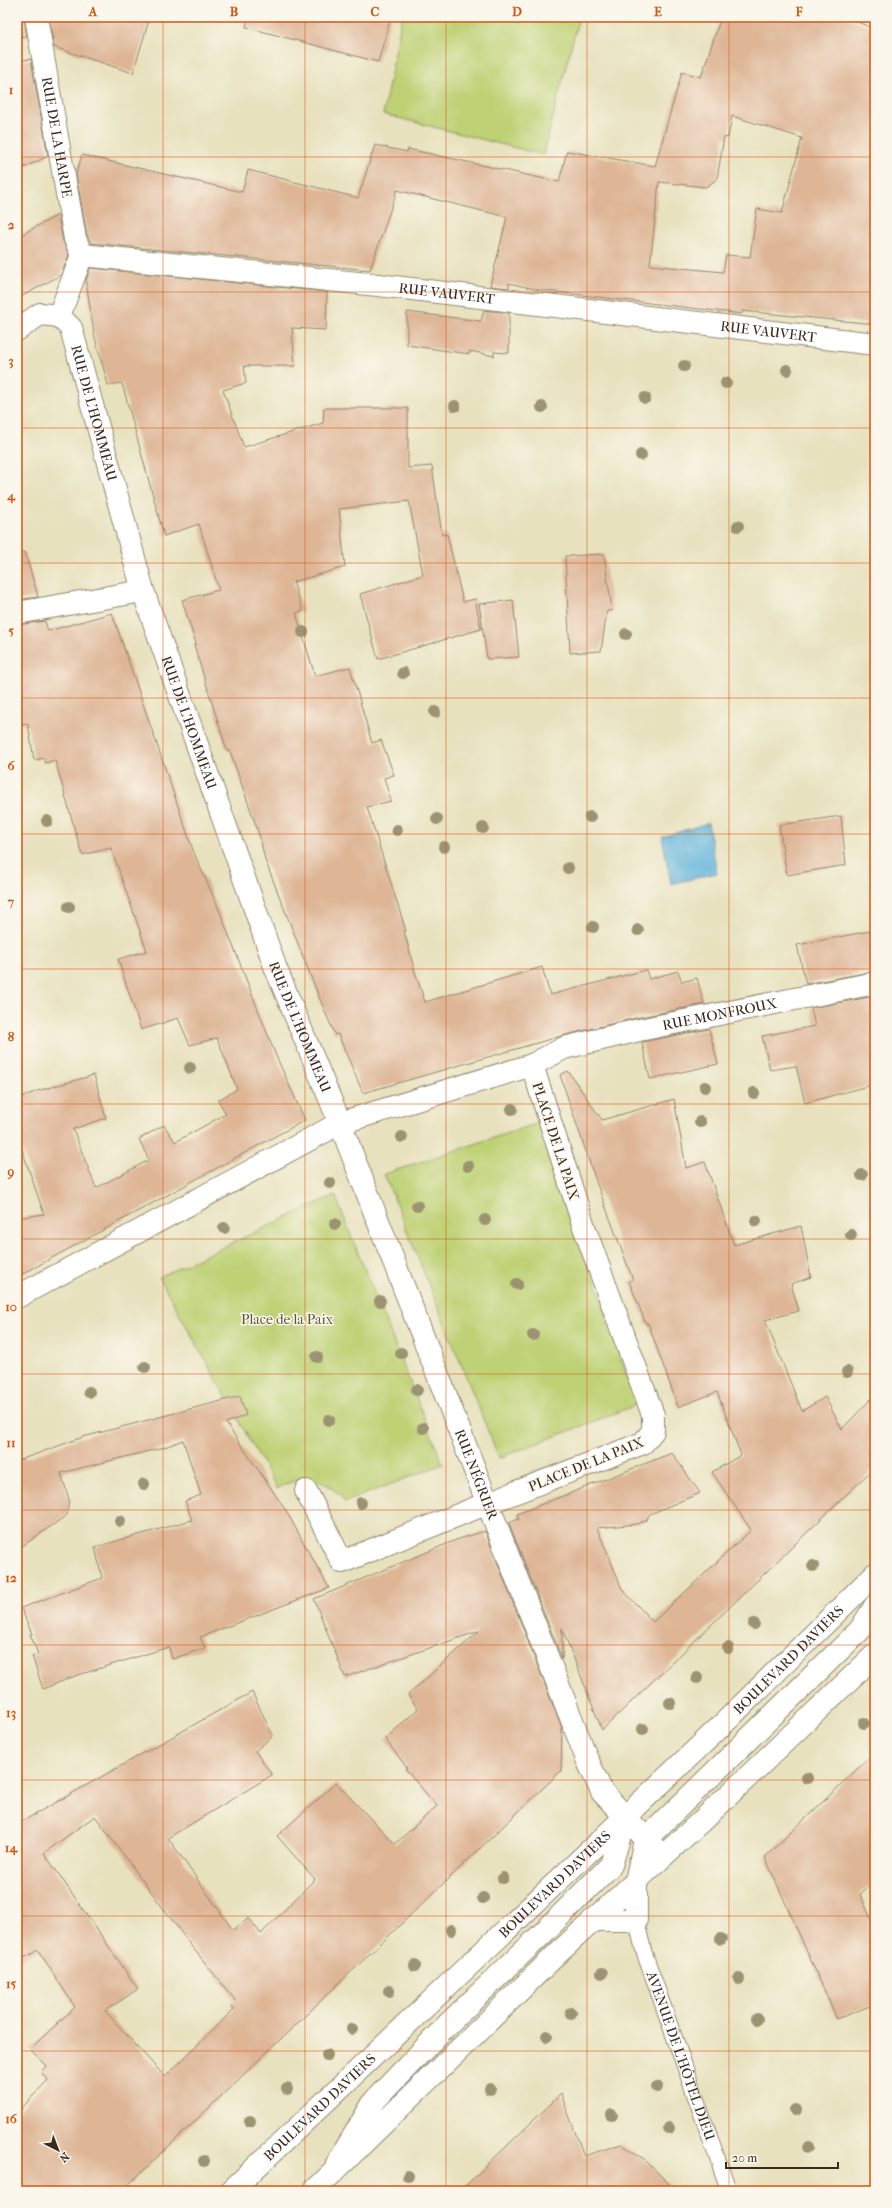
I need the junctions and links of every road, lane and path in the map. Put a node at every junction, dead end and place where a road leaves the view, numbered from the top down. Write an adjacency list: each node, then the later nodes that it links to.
1 (36, 17): 2 (street, RUE DE LA HARPE)
2 (82, 255): 3 (street); 5 (street, RUE VAUVERT)
3 (59, 316): 4 (street); 6 (street, RUE DE L'HOMMEAU)
4 (17, 330)
5 (875, 344)
6 (143, 591): 7 (street); 11 (street, RUE DE L'HOMMEAU)
7 (17, 613)
8 (875, 983): 9 (street, RUE MONFROUX)
9 (564, 1048): 10 (street, PLACE DE LA PAIX)
10 (532, 1066): 11 (street, PLACE DE LA PAIX); 14 (street, PLACE DE LA PAIX)
11 (340, 1124): 12 (street, PLACE DE LA PAIX); 14 (street, RUE NÉGRIER)
12 (17, 1297)
13 (306, 1491): 14 (street, PLACE DE LA PAIX)
14 (488, 1502): 18 (street, RUE NÉGRIER)
15 (875, 1574): 18 (street, BOULEVARD DAVIERS)
16 (875, 1606): 19 (street, BOULEVARD DAVIERS)
17 (875, 1655): 20 (street, BOULEVARD DAVIERS)
18 (625, 1818): 19 (street, RUE NÉGRIER); 24 (street, BOULEVARD DAVIERS); 25 (street, BOULEVARD DAVIERS)
19 (649, 1836): 20 (street, RUE NÉGRIER); 21 (street)
20 (662, 1856): 21 (street, BOULEVARD DAVIERS)
21 (636, 1881): 22 (street, BOULEVARD DAVIERS); 23 (street)
22 (593, 1920): 23 (street); 24 (street, BOULEVARD DAVIERS)
23 (636, 1920): 27 (lane, AVENUE DE L'HÔTEL DIEU)
24 (331, 2174): 26 (street, BOULEVARD DAVIERS)
25 (231, 2191)
26 (314, 2191)
27 (729, 2191)

